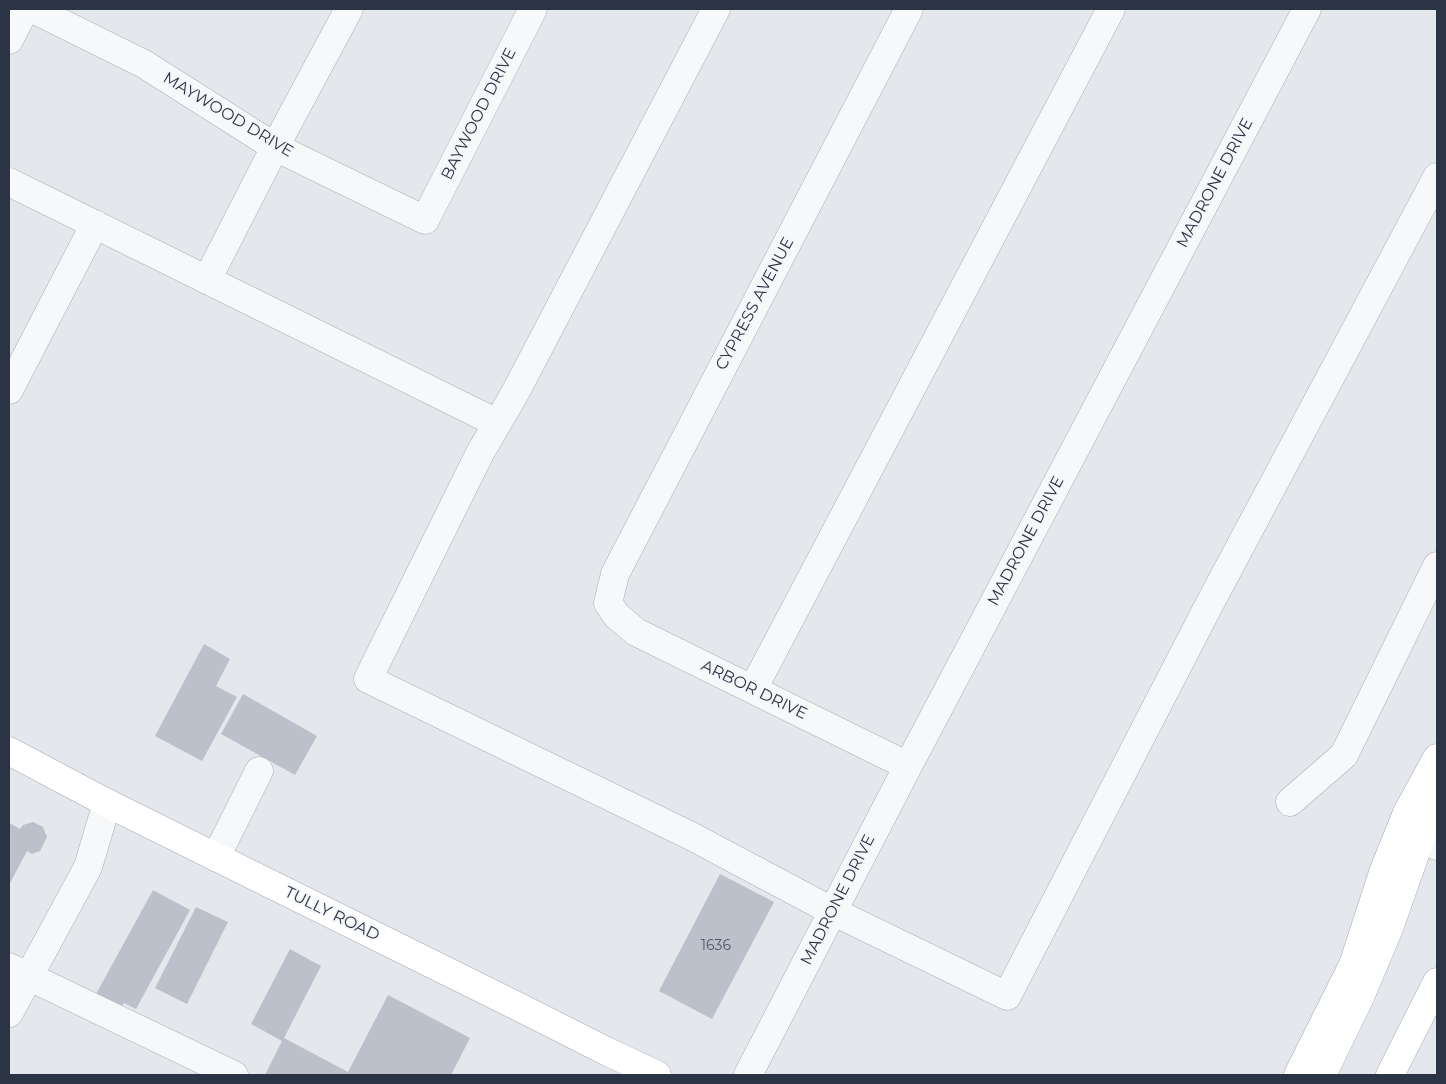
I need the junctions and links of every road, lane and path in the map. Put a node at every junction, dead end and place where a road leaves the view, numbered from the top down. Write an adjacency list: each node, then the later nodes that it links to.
1 (26, 9): 9 (street)
2 (33, 9): 10 (street, MAYWOOD DRIVE)
3 (349, 9): 10 (street)
4 (533, 9): 13 (street, BAYWOOD DRIVE)
5 (716, 9): 17 (street)
6 (909, 9): 19 (street, CYPRESS AVENUE)
7 (1111, 9): 20 (street)
8 (1307, 9): 23 (street, MADRONE DRIVE)
9 (9, 40)
10 (275, 147): 13 (street, MAYWOOD DRIVE); 15 (street)
11 (1437, 177): 30 (street)
12 (9, 182): 14 (street)
13 (424, 220)
14 (95, 224): 15 (street); 16 (street)
15 (207, 280): 17 (street)
16 (9, 390)
17 (497, 423): 30 (street)
18 (1437, 566): 26 (street)
19 (608, 603): 20 (street, ARBOR DRIVE)
20 (753, 689): 23 (street, ARBOR DRIVE)
21 (9, 751): 27 (main road, TULLY ROAD)
22 (1437, 758): 37 (main road)
23 (908, 766): 30 (street, MADRONE DRIVE)
24 (259, 771): 29 (street)
25 (1437, 779): 28 (main road)
26 (1290, 802)
27 (107, 803): 29 (main road, TULLY ROAD); 31 (street)
28 (1428, 842): 38 (main road)
29 (216, 857): 35 (main road, TULLY ROAD)
30 (832, 911): 36 (street, MADRONE DRIVE)
31 (19, 972): 33 (street); 34 (street)
32 (1437, 982): 39 (main road)
33 (9, 1013)
34 (234, 1075)
35 (657, 1075)
36 (748, 1075)
37 (1298, 1075)
38 (1322, 1075)
39 (1390, 1075)

